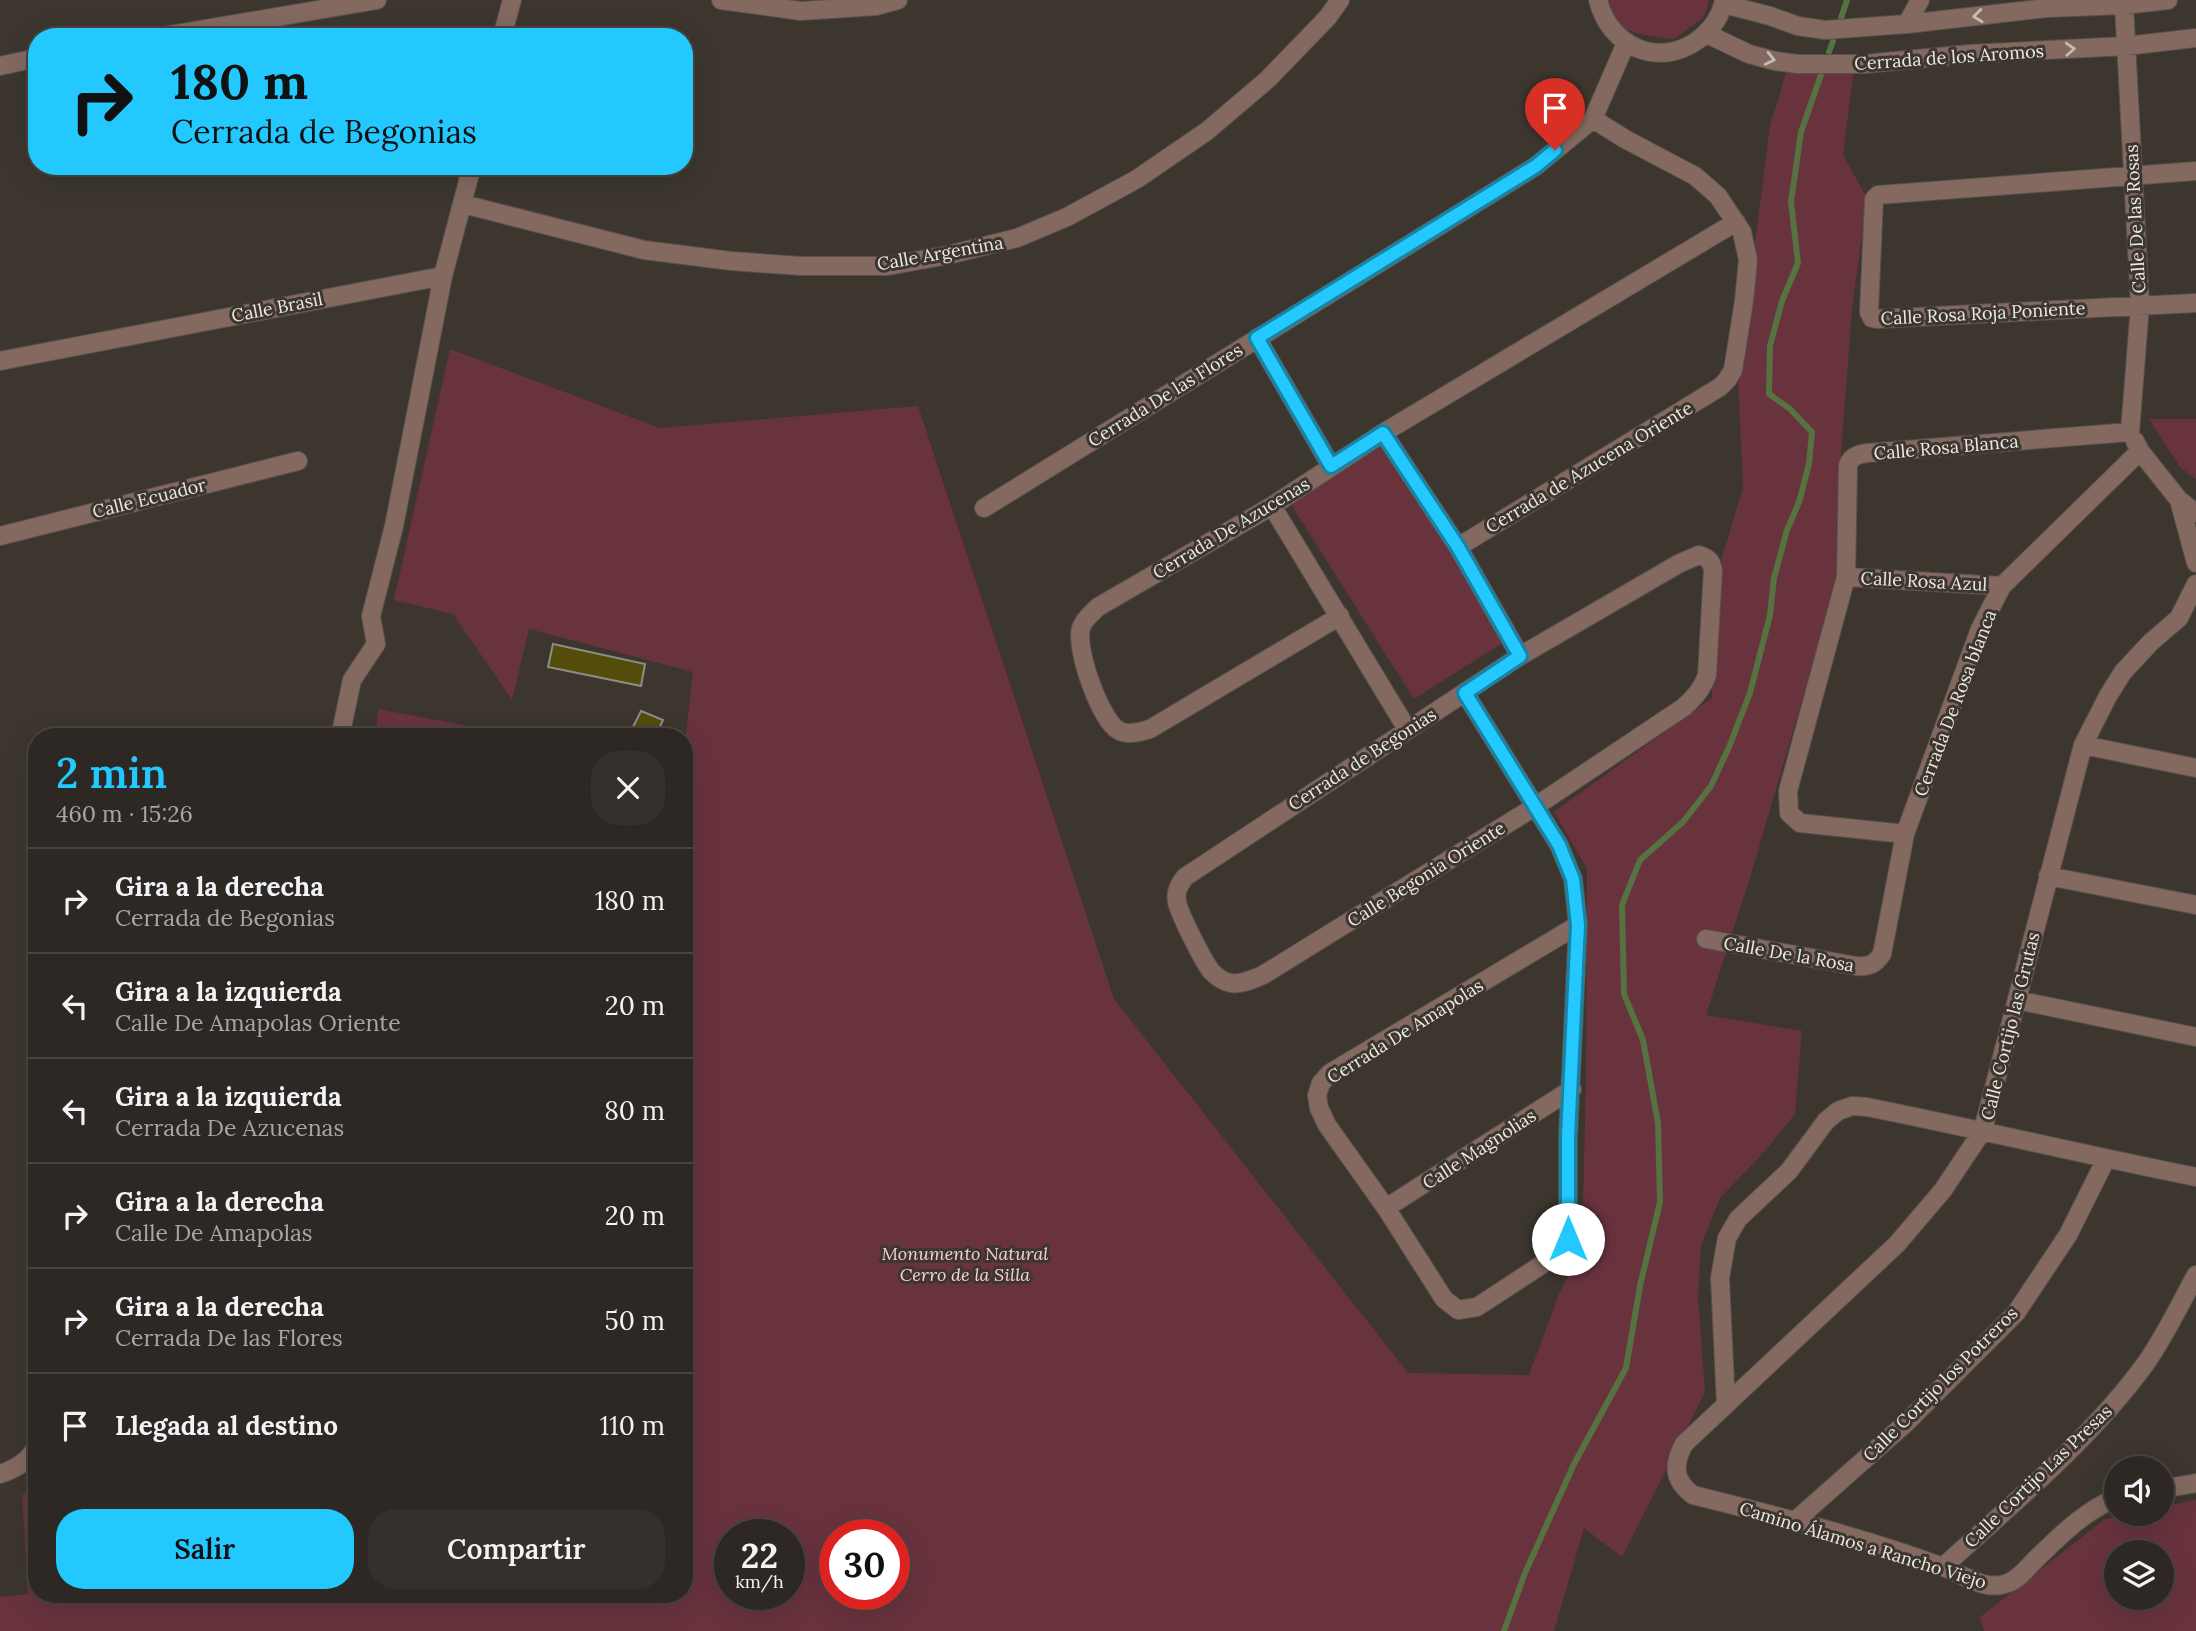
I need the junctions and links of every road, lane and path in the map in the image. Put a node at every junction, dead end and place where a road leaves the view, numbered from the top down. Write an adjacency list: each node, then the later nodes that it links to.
1 (377, 0): 12 (street)
2 (512, 0): 13 (street)
3 (721, 0): 4 (street)
4 (898, 0)
5 (1340, 0): 24 (street, Calle Argentina)
6 (1598, 0): 16 (street)
7 (1920, 0): 11 (street)
8 (2168, 0): 10 (street, Cerrada de los Aromos)
9 (1724, 2): 11 (street, Cerrada de los Aromos); 14 (street)
10 (2124, 5): 11 (street, Cerrada de los Aromos, one-way to 11); 17 (street, Calle De las Rosas)
11 (1907, 24)
12 (211, 28)
13 (504, 28)
14 (1707, 34): 16 (street); 17 (street, Cerrada de los Aromos, one-way to 17)
15 (2196, 38): 17 (street, Cerrada de los Aromos)
16 (1626, 43): 20 (street, Cerrada De las Flores)
17 (2126, 46): 23 (street, Calle De las Rosas)
18 (28, 60): 19 (street)
19 (0, 66)
20 (1593, 119): 25 (street); 29 (street, Cerrada De las Flores)
21 (2196, 171): 23 (street)
22 (470, 175): 24 (street)
23 (2133, 175): 28 (street, Calle De las Rosas); 28 (street, Calle Rosa Roja Poniente)
24 (463, 204): 26 (street)
25 (1736, 222): 32 (street, Cerrada De Azucenas); 41 (street, Cerrada de Azucena Oriente)
26 (443, 276): 30 (street, Calle Brasil); 51 (street)
27 (2196, 303): 28 (street)
28 (2140, 305): 31 (street, Calle De las Rosas)
29 (1257, 338): 35 (street); 38 (street, Cerrada De las Flores)
30 (0, 360)
31 (2130, 432): 33 (street); 44 (street, Calle Rosa Blanca)
32 (1383, 433): 35 (street, Cerrada De Azucenas); 41 (street)
33 (2140, 451): 36 (street); 46 (street, Cerrada De Rosa blanca)
34 (298, 461): 40 (street, Calle Ecuador)
35 (1331, 466): 37 (street, Cerrada De Azucenas)
36 (2179, 500): 39 (street); 43 (street)
37 (1272, 506): 47 (street); 47 (street, Cerrada De Azucenas)
38 (984, 508)
39 (2196, 513)
40 (0, 536)
41 (1458, 547): 49 (street)
42 (1699, 555): 49 (street, Cerrada de Begonias); 55 (street, Calle Begonia Oriente)
43 (2196, 563)
44 (1846, 577): 46 (street, Calle Rosa Azul); 56 (street, Calle Rosa Blanca)
45 (2196, 584): 48 (street, Calle Cortijo las Grutas)
46 (2002, 586): 56 (street, Cerrada De Rosa blanca)
47 (1340, 616): 52 (street)
48 (2188, 620): 53 (street, Calle Cortijo las Grutas)
49 (1520, 656): 50 (street, Cerrada de Begonias)
50 (1465, 693): 52 (street, Cerrada de Begonias); 55 (street)
51 (342, 728)
52 (1407, 729): 62 (street, Cerrada de Begonias)
53 (2083, 745): 54 (street); 57 (street, Calle Cortijo las Grutas)
54 (2196, 768)
55 (1536, 806): 59 (street); 62 (street, Calle Begonia Oriente)
56 (1905, 834): 61 (street, Cerrada De Rosa blanca)
57 (2048, 876): 58 (street); 63 (street, Calle Cortijo las Grutas)
58 (2196, 905)
59 (1578, 925): 65 (street); 69 (street, Cerrada De Amapolas)
60 (1706, 939): 61 (street, Calle De la Rosa)
61 (1872, 965)
62 (1232, 983)
63 (2017, 1000): 64 (street); 66 (street, Calle Cortijo las Grutas)
64 (2196, 1037)
65 (1572, 1089): 69 (street, Calle Magnolias); 69 (street, Cerrada De Amapolas)
66 (1983, 1130): 67 (street); 71 (street, Calle Cortijo las Grutas); 71 (street)
67 (2106, 1159): 68 (street); 78 (street, Calle Cortijo los Potreros)
68 (2196, 1178)
69 (1386, 1208)
70 (2196, 1275): 79 (street, Calle Cortijo Las Presas)
71 (1726, 1405): 73 (street, Calle Cortijo las Grutas)
72 (28, 1459): 74 (street)
73 (1676, 1473): 78 (street, Camino Álamos a Rancho Viejo)
74 (0, 1474)
75 (2196, 1483): 76 (street)
76 (2174, 1487)
77 (2104, 1503): 79 (street, Camino Álamos a Rancho Viejo)
78 (1796, 1520): 79 (street, Camino Álamos a Rancho Viejo)
79 (1943, 1567)

